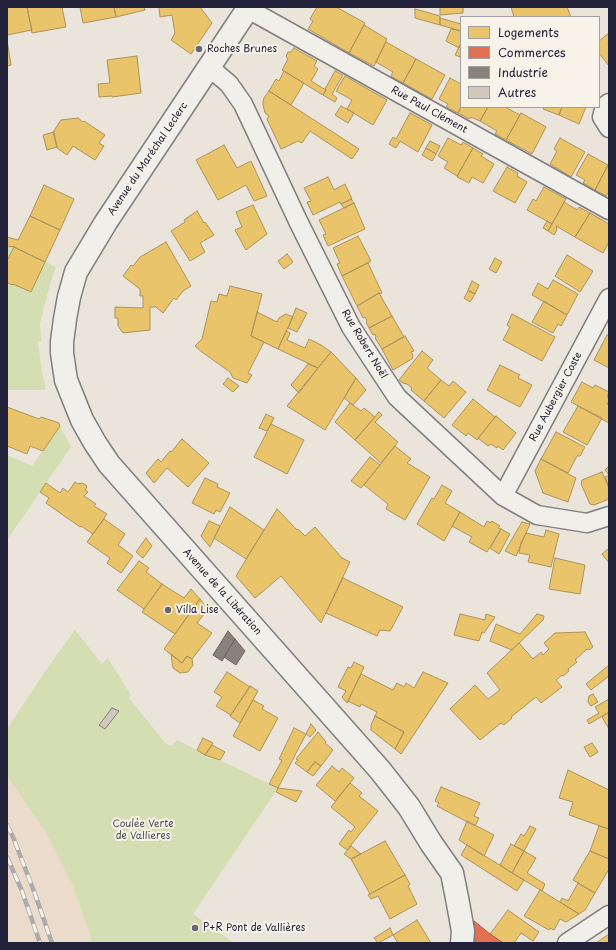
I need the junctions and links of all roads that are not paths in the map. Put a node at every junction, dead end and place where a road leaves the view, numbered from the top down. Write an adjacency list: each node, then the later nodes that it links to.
1 (249, 8): 2 (main road, Avenue du Maréchal Leclerc); 5 (street, Rue Paul Clément)
2 (209, 67): 7 (main road, Avenue du Maréchal Leclerc); 8 (street, Rue Robert Noël)
3 (609, 103): 4 (street)
4 (609, 128)
5 (609, 210)
6 (609, 298): 8 (street, Rue Aubergier Coste)
7 (65, 319): 10 (main road, Avenue de la Libération)
8 (503, 496): 9 (street, Rue Robert Noël)
9 (609, 516)
10 (431, 843): 12 (main road, Avenue de la Libération); 13 (main road, Avenue de la Libération)
11 (609, 914): 14 (street)
12 (448, 943)
13 (462, 943)
14 (567, 943)

